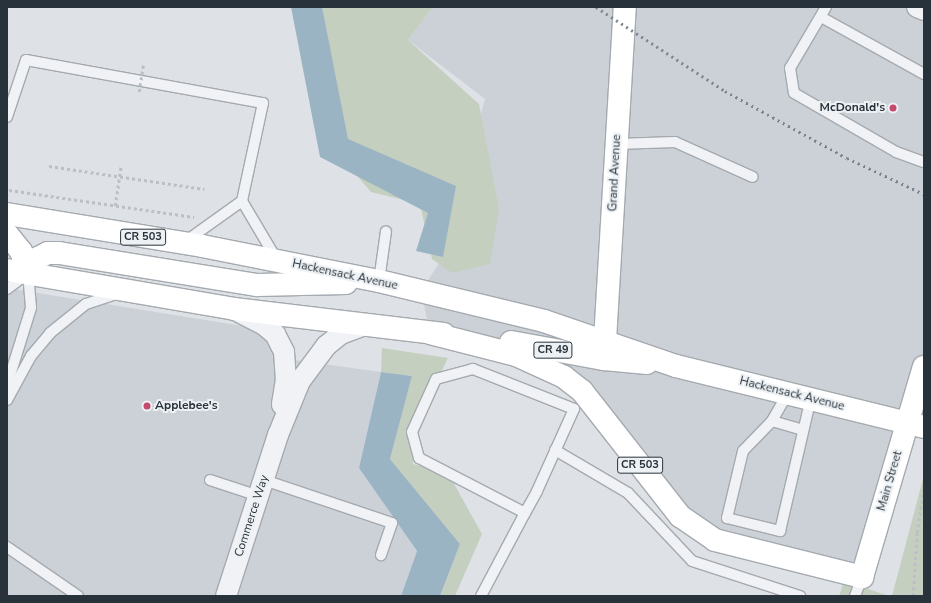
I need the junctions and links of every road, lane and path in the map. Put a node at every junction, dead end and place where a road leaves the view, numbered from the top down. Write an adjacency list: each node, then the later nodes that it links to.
1 (625, 7): 10 (main road, Grand Avenue)
2 (826, 7): 5 (lane)
3 (917, 7): 4 (street)
4 (924, 10)
5 (821, 17): 7 (lane); 11 (lane)
6 (144, 62): 8 (path, bridge)
7 (924, 74)
8 (139, 92)
9 (7, 117): 18 (lane)
10 (617, 144): 15 (lane); 33 (main road, Grand Avenue)
11 (924, 162)
12 (49, 166): 14 (path)
13 (121, 166): 14 (path)
14 (120, 177): 16 (path); 19 (path)
15 (753, 177)
16 (204, 189)
17 (9, 190): 19 (path)
18 (242, 201): 24 (lane); 25 (lane)
19 (115, 206): 21 (path)
20 (7, 214): 24 (main road, Hackensack Avenue / CR 503)
21 (200, 218)
22 (386, 231): 27 (lane)
23 (7, 234): 26 (main road)
24 (183, 243): 25 (main road, Hackensack Avenue / CR 503)
25 (278, 262): 27 (main road, Hackensack Avenue / CR 503)
26 (17, 271): 27 (main road); 28 (lane); 29 (main road, Hackensack Avenue / CR 503); 36 (lane)
27 (379, 281): 33 (main road, Hackensack Avenue / CR 503)
28 (7, 289)
29 (129, 291): 30 (main road, Hackensack Avenue / CR 503); 39 (lane)
30 (234, 310): 31 (main road, Hackensack Avenue / CR 503); 44 (street, Commerce Way)
31 (364, 325): 32 (main road, Hackensack Avenue / CR 503); 44 (street, Commerce Way)
32 (430, 332): 34 (main road, Hackensack Avenue / CR 49); 40 (main road, CR 503)
33 (605, 340): 34 (main road, Hackensack Avenue / CR 503)
34 (676, 366): 37 (main road, Hackensack Avenue / CR 503)
35 (924, 367): 42 (main road, Main Street / CR 503)
36 (7, 385)
37 (788, 393): 38 (main road, Hackensack Avenue / CR 503); 41 (lane)
38 (810, 398): 42 (main road, Hackensack Avenue / CR 503); 43 (lane)
39 (7, 400)
40 (578, 400): 45 (lane); 49 (lane); 52 (main road, CR 503)
41 (772, 421): 43 (lane); 43 (lane)
42 (916, 425): 52 (main road, Main Street / CR 503)
43 (803, 430)
44 (278, 435): 48 (street, Commerce Way)
45 (555, 450): 49 (lane); 56 (lane)
46 (210, 480): 48 (lane)
47 (924, 486): 57 (path)
48 (261, 488): 51 (lane); 54 (street, Commerce Way)
49 (525, 513): 55 (lane)
50 (7, 547): 53 (lane)
51 (381, 555)
52 (858, 587)
53 (78, 596)
54 (226, 596)
55 (481, 596)
56 (800, 596)
57 (913, 596)

